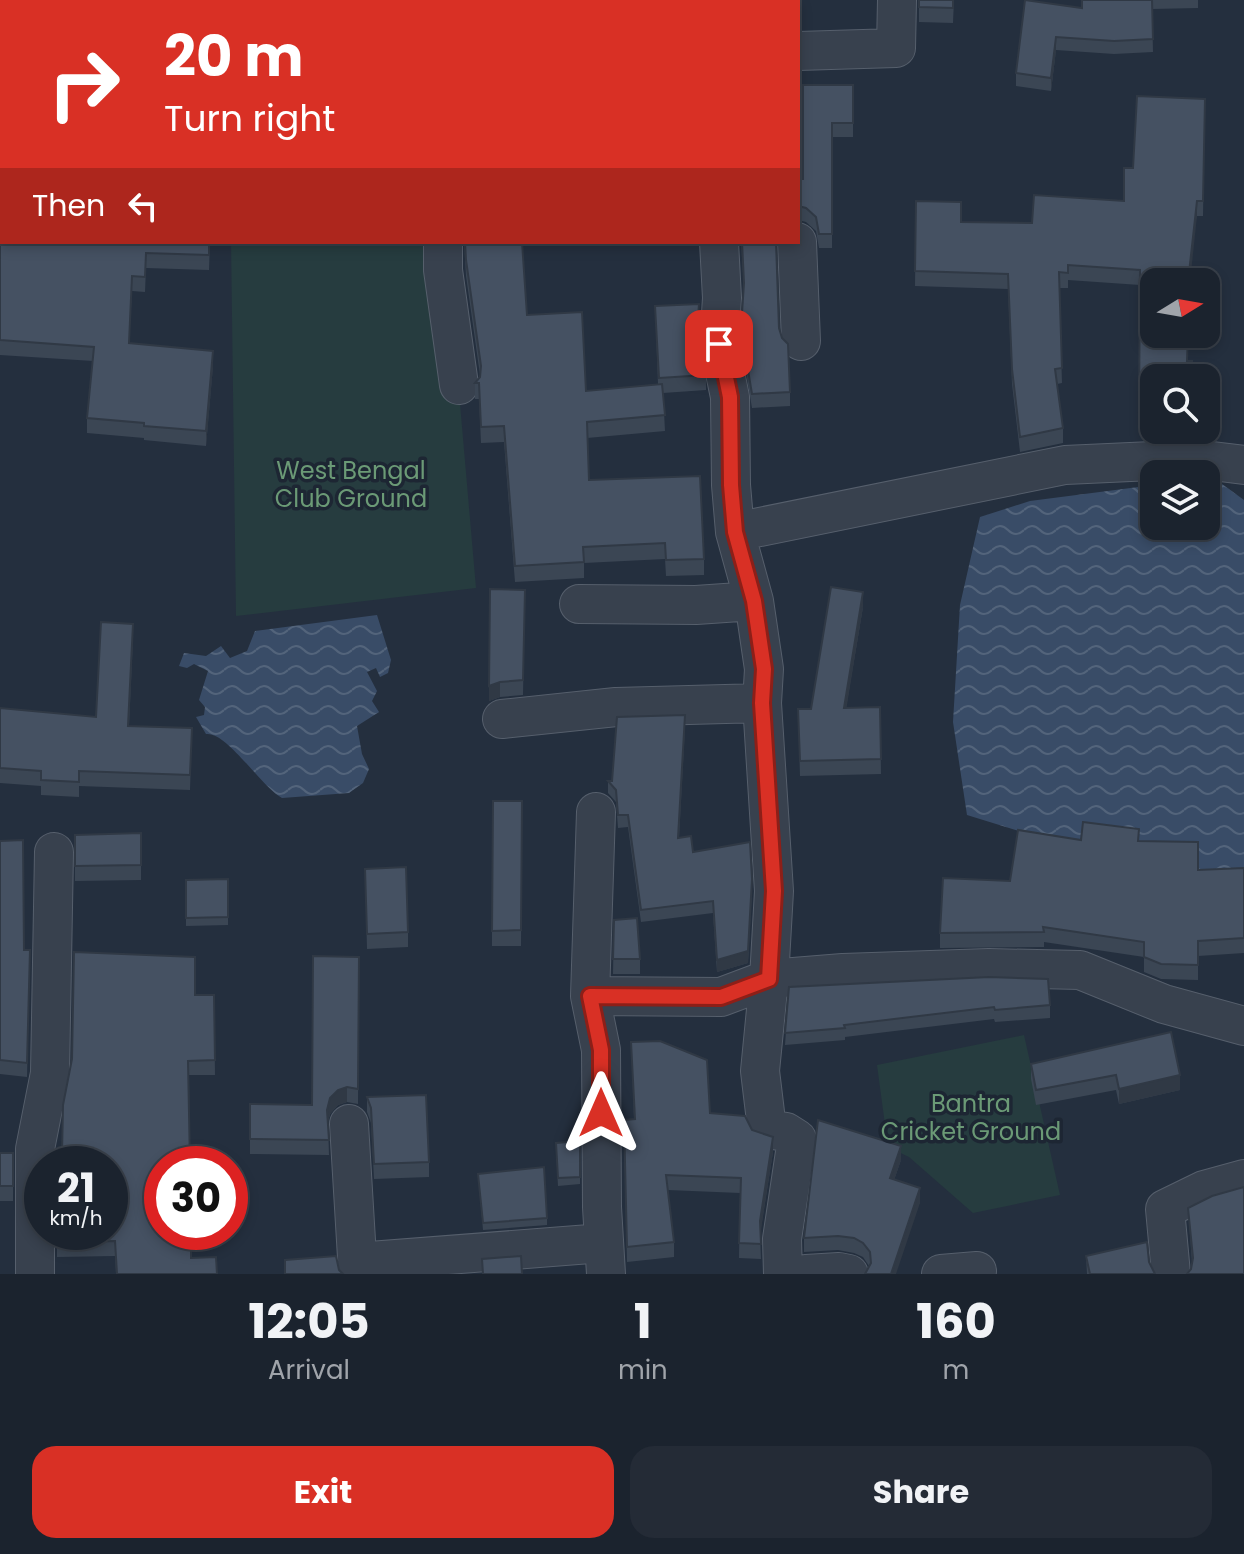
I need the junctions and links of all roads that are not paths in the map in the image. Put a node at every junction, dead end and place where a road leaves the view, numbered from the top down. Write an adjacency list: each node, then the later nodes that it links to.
1 (897, 0): 2 (street)
2 (800, 51)
3 (443, 244): 7 (street)
4 (719, 244): 9 (street)
5 (797, 244): 6 (street)
6 (801, 341)
7 (459, 385)
8 (1244, 465): 9 (street)
9 (735, 532): 10 (street)
10 (754, 601): 11 (street); 12 (street)
11 (579, 604)
12 (762, 703): 13 (street); 16 (street)
13 (502, 719)
14 (596, 812): 17 (street)
15 (54, 852): 23 (street)
16 (769, 979): 17 (street); 18 (street); 24 (street)
17 (590, 996): 21 (street)
18 (1244, 1026)
19 (349, 1124): 22 (street)
20 (1244, 1179): 27 (street)
21 (604, 1258): 22 (street)
22 (358, 1268)
23 (35, 1274)
24 (783, 1274)
25 (806, 1274): 26 (street)
26 (849, 1274)
27 (1171, 1274)

